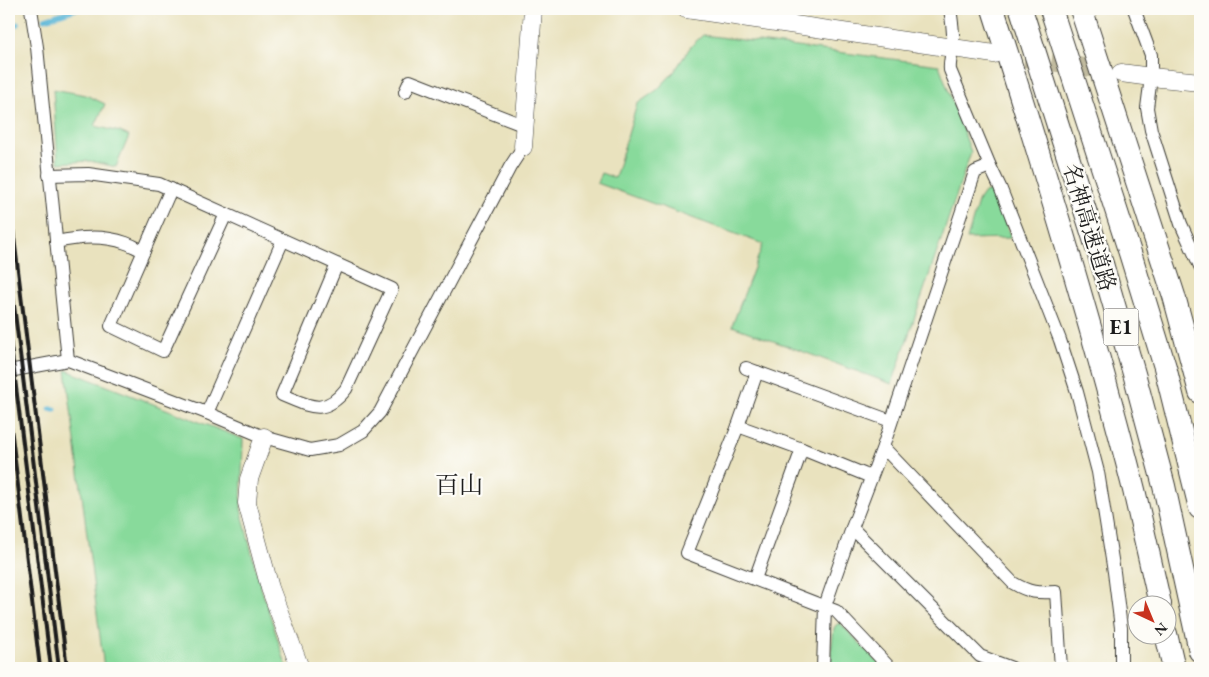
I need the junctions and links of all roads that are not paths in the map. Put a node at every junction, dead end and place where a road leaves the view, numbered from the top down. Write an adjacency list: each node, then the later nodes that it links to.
1 (30, 9): 19 (street)
2 (533, 9): 16 (street)
3 (686, 9): 10 (street)
4 (950, 9): 10 (street)
5 (993, 9): 40 (highway, 名神高速道路 / E1)
6 (1021, 9): 43 (highway, 名神高速道路 / E1)
7 (1051, 9): 37 (highway, 名神高速道路 / E1)
8 (1081, 9): 29 (highway)
9 (1134, 9): 13 (street)
10 (953, 47): 11 (street); 18 (street)
11 (994, 54)
12 (1121, 73): 13 (street)
13 (1151, 77): 15 (street); 26 (street)
14 (410, 81): 16 (street)
15 (1200, 82)
16 (525, 126): 17 (street)
17 (523, 147): 33 (street)
18 (990, 166): 31 (street); 49 (street)
19 (49, 175): 20 (street); 23 (street)
20 (171, 189): 21 (street); 24 (street)
21 (226, 214): 22 (street); 24 (street)
22 (283, 240): 25 (street); 30 (street)
23 (56, 242): 24 (street); 27 (street)
24 (144, 250)
25 (337, 264): 25 (street)
26 (1200, 266)
27 (68, 360): 28 (street); 30 (street)
28 (9, 371)
29 (1200, 392)
30 (207, 413): 33 (street)
31 (891, 421): 32 (street); 34 (street)
32 (738, 426): 35 (street); 39 (street)
33 (264, 437): 45 (street)
34 (883, 447): 36 (street); 48 (street)
35 (802, 449): 36 (street); 39 (street)
36 (871, 476): 38 (street)
37 (1200, 508)
38 (852, 528): 41 (street); 44 (street)
39 (755, 579): 41 (street)
40 (1158, 594)
41 (825, 606): 46 (street); 47 (street)
42 (1168, 644): 50 (highway)
43 (1200, 651)
44 (1006, 667)
45 (300, 668)
46 (823, 668)
47 (890, 668)
48 (1061, 668)
49 (1121, 668)
50 (1174, 668)

